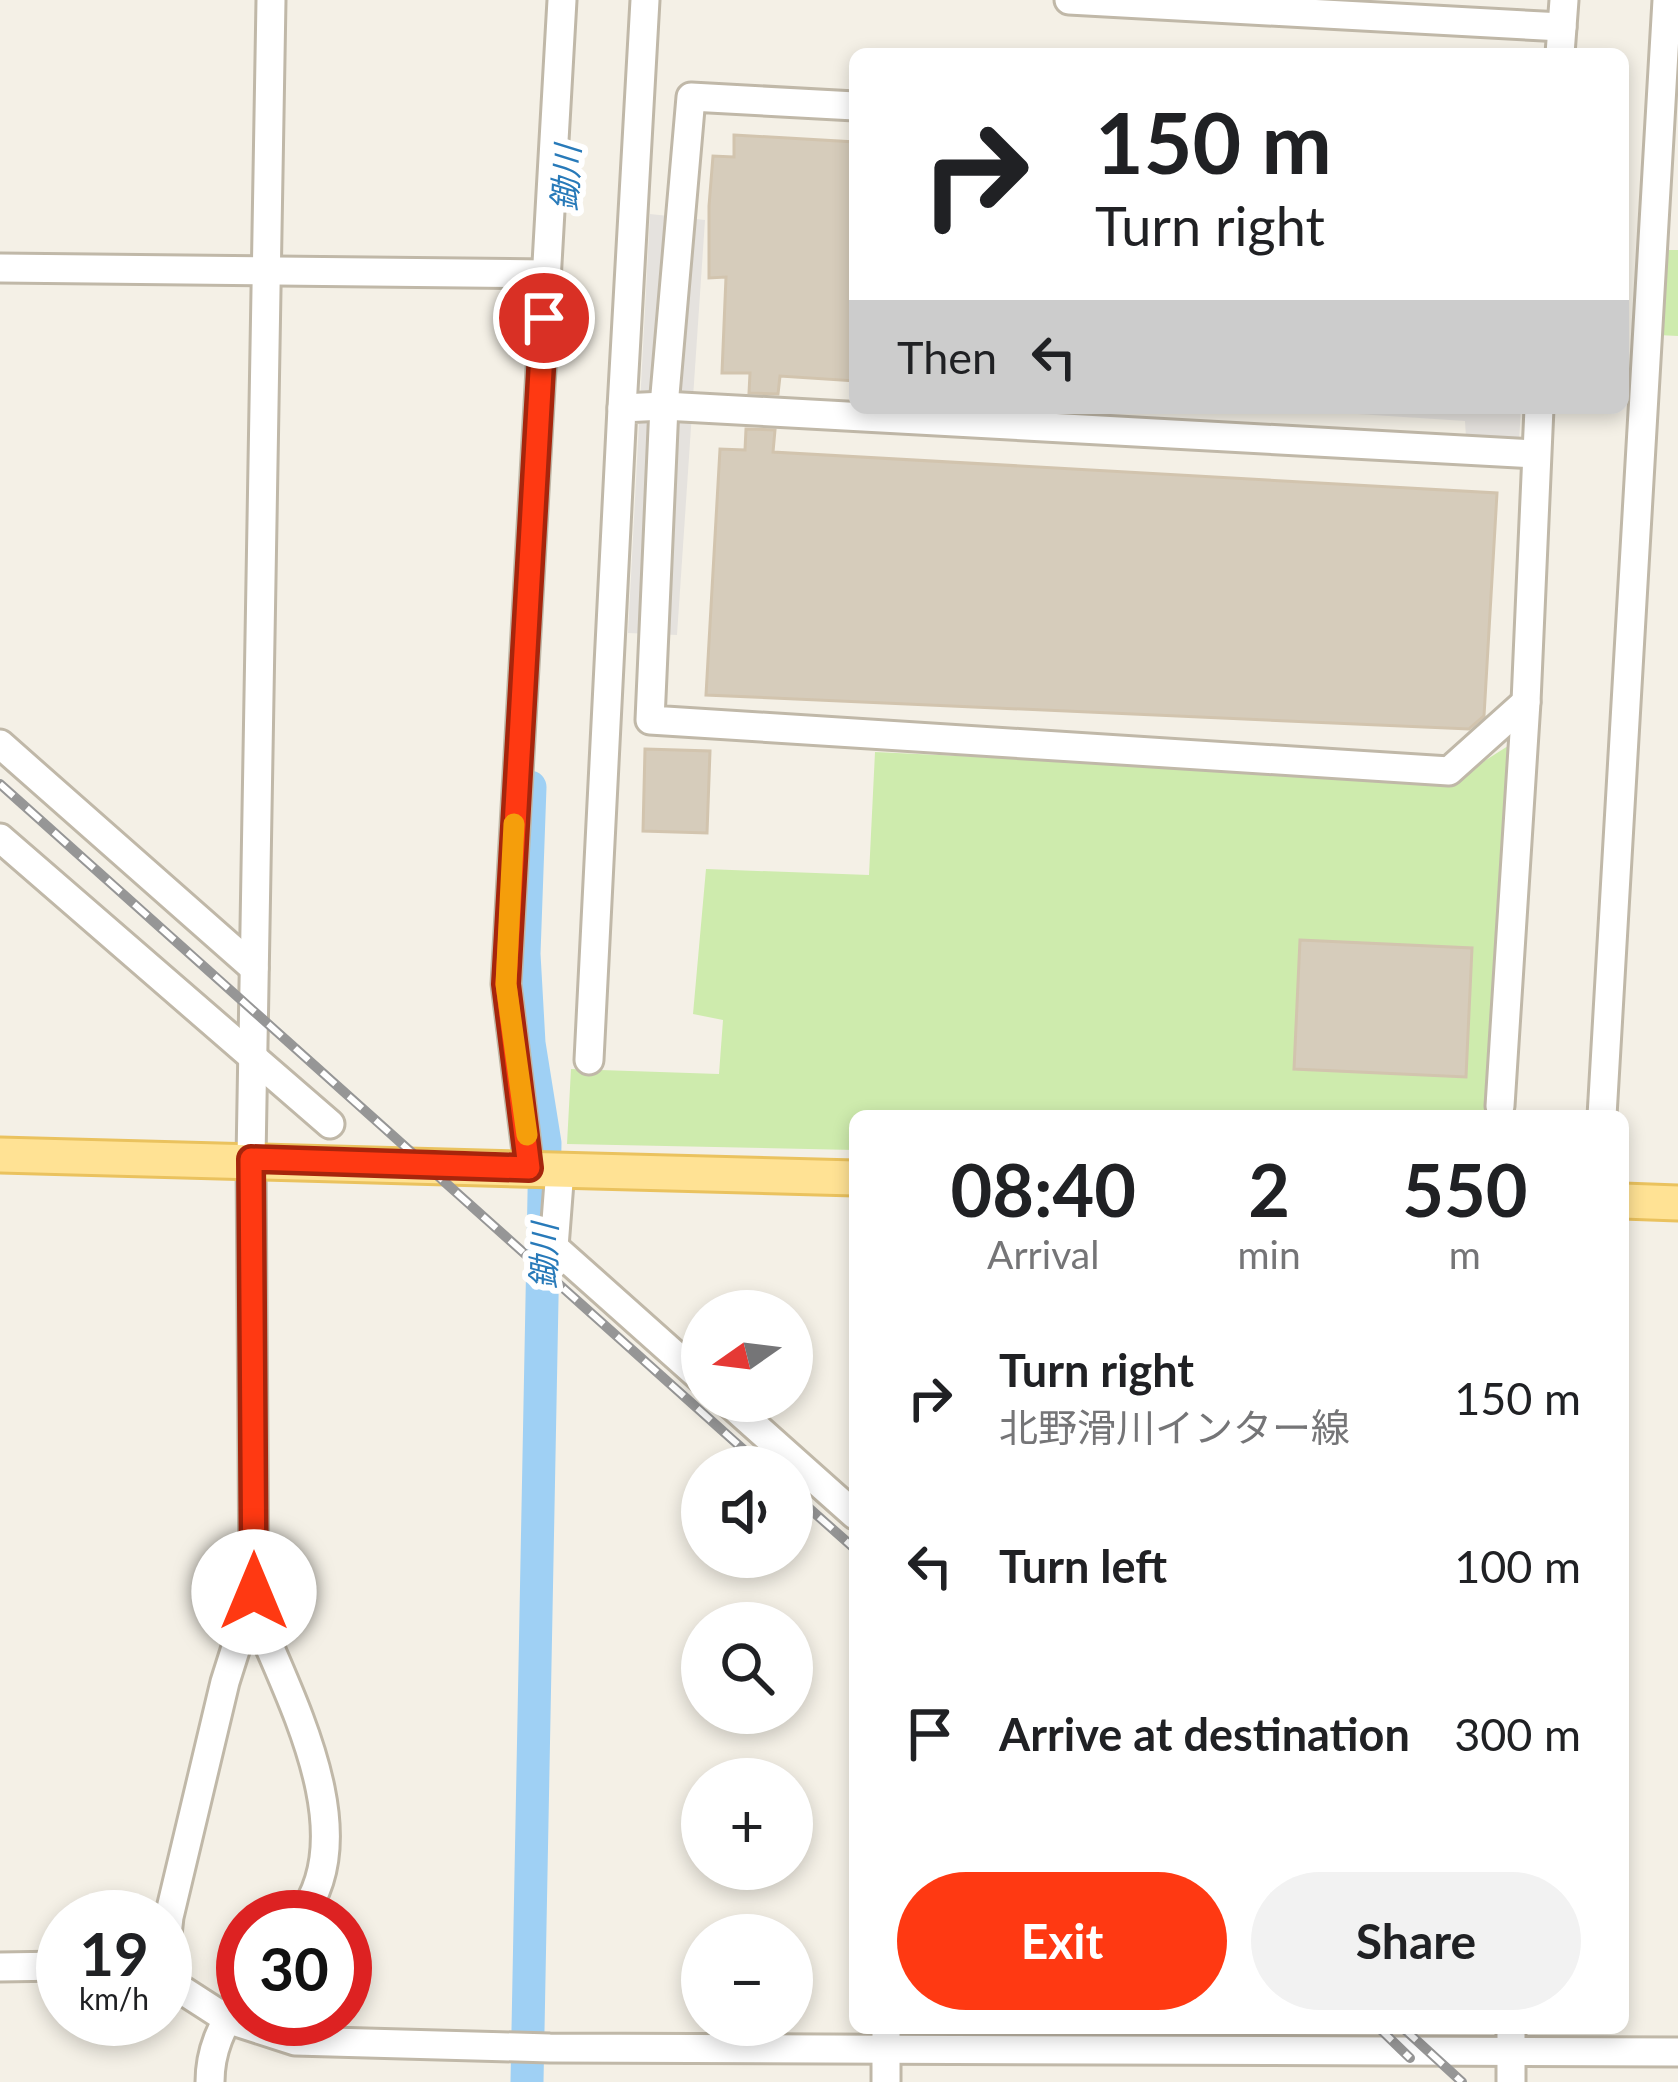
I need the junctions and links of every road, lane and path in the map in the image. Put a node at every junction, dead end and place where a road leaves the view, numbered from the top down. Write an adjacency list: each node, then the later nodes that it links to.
1 (271, 0): 11 (street)
2 (562, 0): 12 (street)
3 (645, 0): 14 (street)
4 (1069, 0): 6 (street)
5 (1667, 0): 9 (street)
6 (1507, 12): 7 (street)
7 (1562, 27)
8 (849, 106): 13 (street)
9 (1665, 238): 27 (street)
10 (0, 268): 11 (street)
11 (265, 270): 12 (street); 23 (street)
12 (547, 274): 31 (street)
13 (664, 406): 14 (street); 15 (street); 20 (street)
14 (622, 408): 25 (street)
15 (849, 411)
16 (953, 414): 18 (street)
17 (1539, 414): 19 (street)
18 (1097, 418): 19 (street)
19 (1536, 454): 20 (street)
20 (1526, 702): 26 (street)
21 (0, 744): 23 (street)
22 (0, 838): 24 (street)
23 (254, 968): 24 (street)
24 (253, 1060): 28 (street); 30 (street)
25 (590, 1060)
26 (1500, 1106)
27 (1602, 1110)
28 (330, 1124)
29 (0, 1155): 30 (main road)
30 (251, 1159): 31 (main road); 38 (street)
31 (544, 1169): 32 (main road); 35 (street)
32 (849, 1178)
33 (1629, 1201): 34 (main road)
34 (1678, 1204)
35 (681, 1359)
36 (751, 1422): 37 (street)
37 (849, 1510)
38 (256, 1615): 39 (street); 40 (street)
39 (176, 1890)
40 (316, 1890)
41 (36, 1966): 42 (street)
42 (0, 1967)
43 (886, 2038): 44 (street); 46 (street); 49 (street)
44 (1511, 2038): 47 (street); 50 (street)
45 (216, 2042): 48 (street)
46 (372, 2043)
47 (1678, 2052)
48 (210, 2082)
49 (886, 2082)
50 (1510, 2082)

